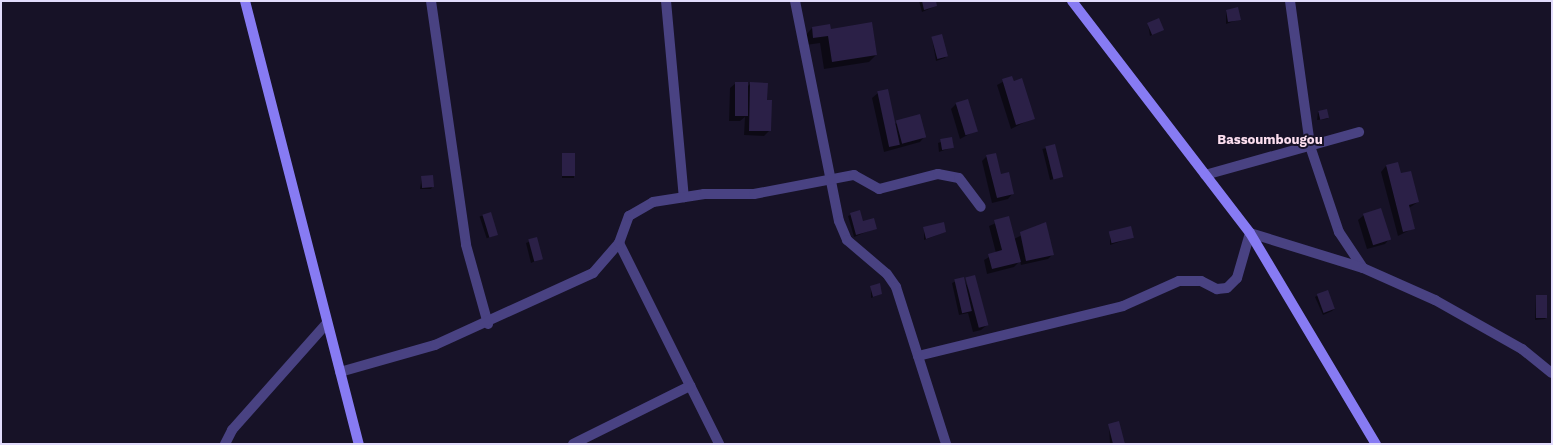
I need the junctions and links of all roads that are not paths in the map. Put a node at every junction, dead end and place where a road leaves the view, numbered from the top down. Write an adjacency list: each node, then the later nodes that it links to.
1 (245, 1): 16 (street)
2 (431, 1): 17 (street)
3 (666, 1): 11 (street)
4 (795, 1): 10 (street)
5 (1072, 1): 9 (street)
6 (1290, 1): 8 (street)
7 (1359, 132): 8 (street)
8 (1310, 146): 9 (street); 15 (street)
9 (1205, 175): 13 (street)
10 (832, 180): 11 (street); 12 (street); 18 (street)
11 (684, 197): 14 (street)
12 (981, 207)
13 (1250, 232): 15 (street); 18 (street); 27 (street)
14 (620, 243): 17 (street); 21 (street)
15 (1363, 268): 20 (street)
16 (327, 323): 19 (street); 22 (street)
17 (488, 324): 19 (street)
18 (918, 356): 26 (street)
19 (340, 372): 23 (street)
20 (1552, 373)
21 (690, 386): 24 (street); 25 (street)
22 (225, 444)
23 (359, 444)
24 (573, 444)
25 (718, 444)
26 (946, 444)
27 (1376, 444)

